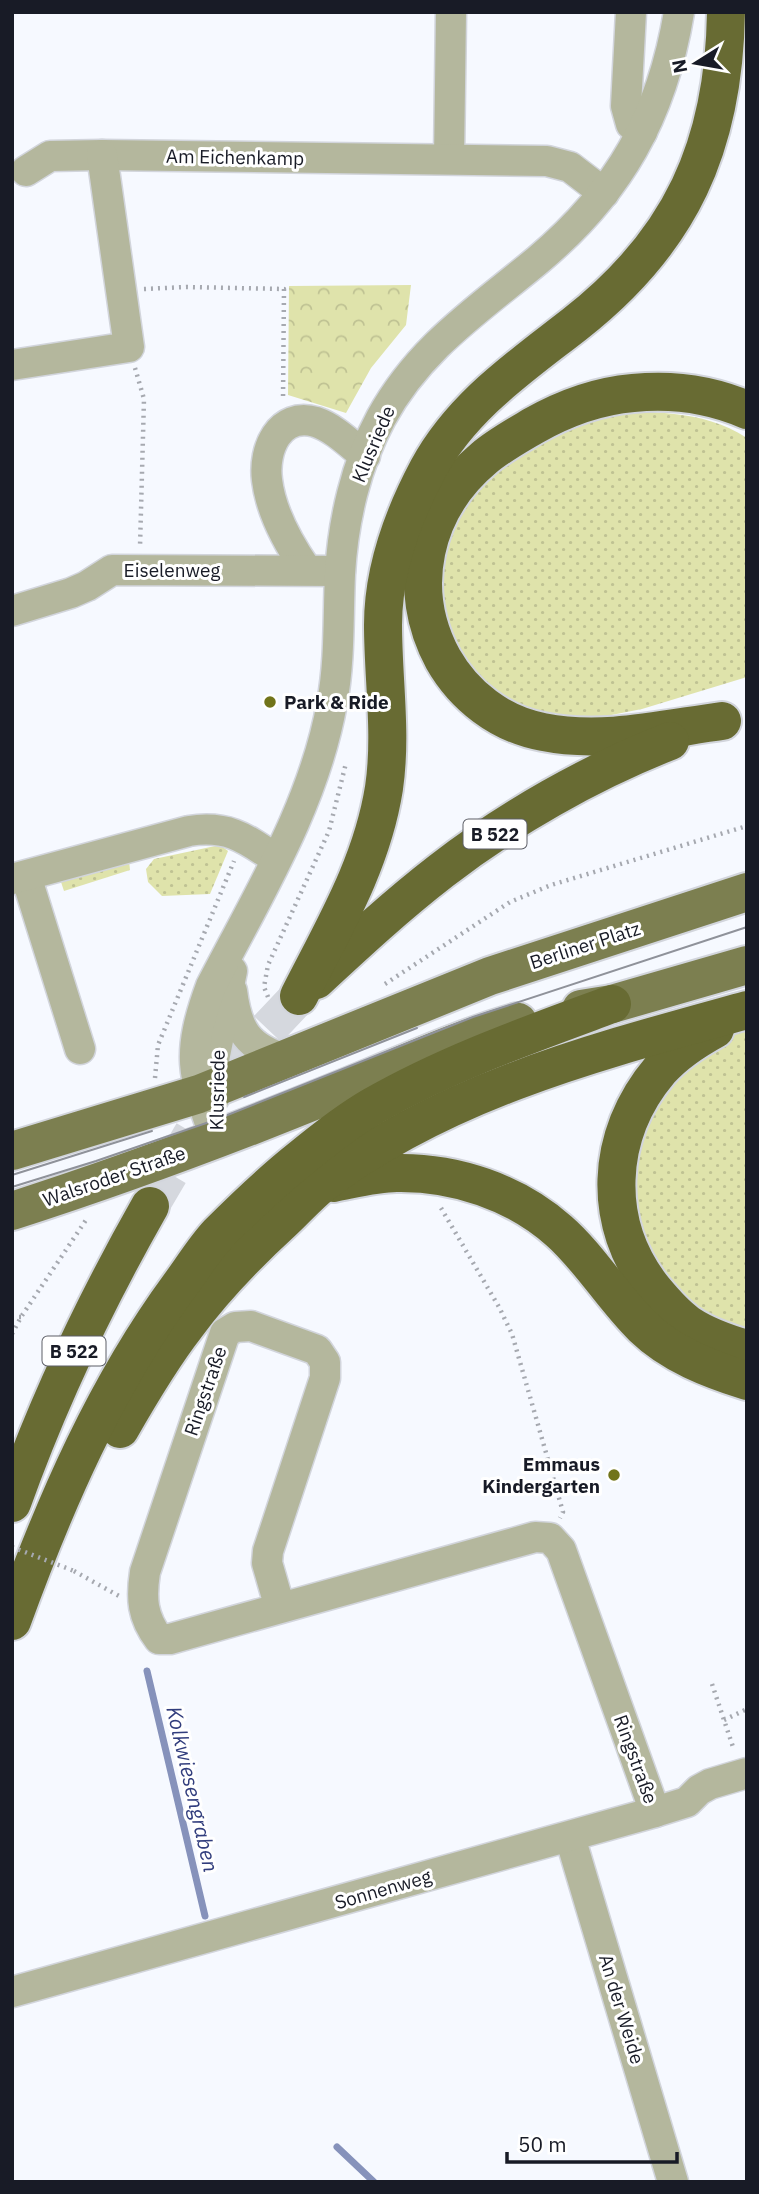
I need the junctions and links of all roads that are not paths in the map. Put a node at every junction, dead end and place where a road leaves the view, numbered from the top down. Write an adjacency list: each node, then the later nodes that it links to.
1 (451, 12): 9 (street)
2 (631, 12): 7 (street)
3 (679, 12): 7 (street, Klusriede)
4 (726, 12): 18 (highway, B 522)
5 (743, 12): 6 (highway)
6 (747, 32)
7 (642, 132): 11 (street, Klusriede)
8 (102, 155): 9 (street, Am Eichenkamp); 10 (street, Am Eichenkamp); 12 (street)
9 (449, 159): 11 (street, Am Eichenkamp)
10 (26, 171)
11 (604, 193): 14 (street, Klusriede)
12 (12, 365)
13 (747, 410): 18 (highway)
14 (365, 456): 15 (street); 16 (street, Klusriede)
15 (306, 569): 16 (street, Eiselenweg); 17 (street, Eiselenweg)
16 (340, 571): 19 (street, Klusriede)
17 (12, 611)
18 (734, 717)
19 (276, 859): 20 (street); 22 (street, Klusriede)
20 (19, 878): 27 (street)
21 (747, 892): 28 (main road, Berliner Platz)
22 (244, 923): 24 (street, Klusriede); 29 (street, Klusriede)
23 (747, 965): 25 (main road)
24 (231, 979): 28 (street, Klusriede); 29 (street, Klusriede)
25 (612, 1004): 30 (main road, Walsroder Straße); 38 (highway, B 522)
26 (747, 1010): 32 (highway); 35 (highway)
27 (80, 1048)
28 (285, 1059): 29 (main road, Berliner Platz)
29 (206, 1091): 30 (street, Klusriede); 31 (main road)
30 (216, 1140): 34 (main road, Walsroder Straße)
31 (12, 1151)
32 (321, 1185): 36 (highway); 38 (highway)
33 (150, 1206): 37 (highway, B 522)
34 (12, 1211)
35 (747, 1349)
36 (747, 1381)
37 (12, 1503)
38 (55, 1508): 40 (highway, B 522)
39 (280, 1608): 39 (street, Ringstraße); 42 (street, Ringstraße)
40 (12, 1621)
41 (745, 1773): 42 (street, Sonnenweg)
42 (655, 1812): 43 (street, Sonnenweg)
43 (570, 1837): 44 (street, Sonnenweg); 45 (street, An der Weide)
44 (12, 1992)
45 (673, 2182)

